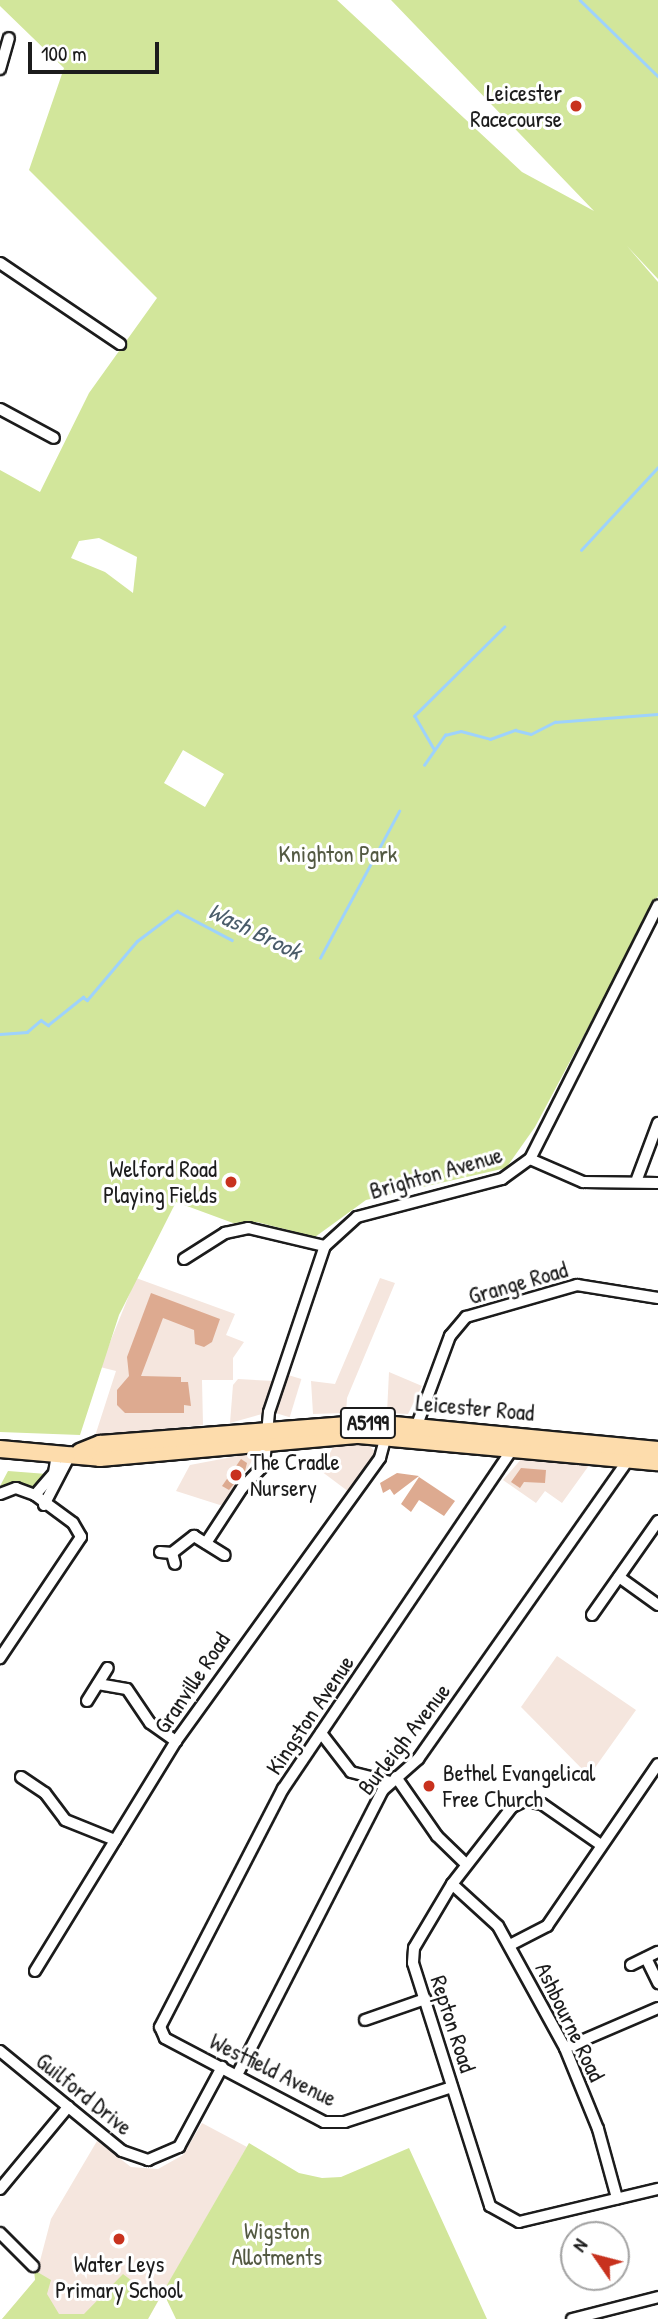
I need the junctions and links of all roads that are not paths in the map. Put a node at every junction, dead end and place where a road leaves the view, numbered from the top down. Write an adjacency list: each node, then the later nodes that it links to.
1 (9, 38): 2 (street)
2 (0, 69)
3 (0, 263): 4 (street)
4 (120, 344)
5 (0, 409): 6 (street)
6 (54, 438)
7 (658, 906): 9 (street, Brighton Avenue)
8 (658, 1123): 10 (street)
9 (530, 1159): 10 (street); 12 (street, Brighton Avenue)
10 (637, 1179): 11 (street)
11 (658, 1182)
12 (325, 1247): 13 (street); 17 (street, Brighton Avenue)
13 (184, 1259)
14 (658, 1298): 15 (street, Grange Road)
15 (416, 1425): 16 (main road, Leicester Road / A5199); 18 (main road, Leicester Road / A5199)
16 (387, 1430): 17 (main road, Leicester Road / A5199); 18 (main road, Leicester Road / A5199); 38 (street, Granville Road)
17 (266, 1435): 21 (main road, Leicester Road / A5199); 27 (street, Brighton Avenue)
18 (515, 1441): 22 (main road, Leicester Road / A5199); 37 (street, Kingston Avenue)
19 (0, 1449): 21 (main road, A5199)
20 (658, 1450): 22 (main road, Leicester Road / A5199)
21 (70, 1452): 25 (street)
22 (631, 1453): 23 (main road, Leicester Road / A5199); 41 (street, Burleigh Avenue)
23 (658, 1462)
24 (0, 1494): 25 (street)
25 (40, 1501): 33 (street)
26 (658, 1521): 30 (street)
27 (206, 1543): 28 (street); 29 (street)
28 (160, 1552)
29 (224, 1555)
30 (619, 1577): 31 (street); 32 (street)
31 (658, 1605)
32 (592, 1615)
33 (0, 1658)
34 (108, 1668): 35 (street)
35 (98, 1684): 36 (street); 38 (street)
36 (87, 1701)
37 (321, 1733): 41 (street); 55 (street, Kingston Avenue)
38 (176, 1741): 42 (street, Granville Road)
39 (658, 1764): 43 (street)
40 (21, 1777): 42 (street)
41 (393, 1780): 44 (street); 59 (street, Burleigh Avenue)
42 (115, 1840): 50 (street, Granville Road)
43 (601, 1845): 44 (street, Repton Road); 46 (street)
44 (466, 1864): 45 (street, Repton Road)
45 (452, 1884): 46 (street, Ashbourne Road); 52 (street, Repton Road)
46 (510, 1945): 56 (street, Ashbourne Road)
47 (658, 1952): 48 (street)
48 (646, 1958): 49 (street); 51 (street)
49 (631, 1965)
50 (35, 1972)
51 (658, 1983)
52 (425, 1999): 54 (street); 60 (street, Repton Road)
53 (658, 2008): 56 (street)
54 (365, 2020)
55 (160, 2033): 58 (street, Westfield Avenue)
56 (565, 2048): 64 (street, Ashbourne Road)
57 (0, 2051): 61 (street, Guilford Drive)
58 (222, 2067): 59 (street, Westfield Avenue); 61 (street, Guilford Drive)
59 (237, 2075): 60 (street, Westfield Avenue)
60 (453, 2087): 64 (street, Repton Road)
61 (68, 2107): 62 (street)
62 (0, 2189)
63 (658, 2189): 64 (street, Repton Road)
64 (617, 2198)
65 (0, 2233): 66 (street)
66 (33, 2266)
67 (658, 2297): 68 (street)
68 (572, 2319)

